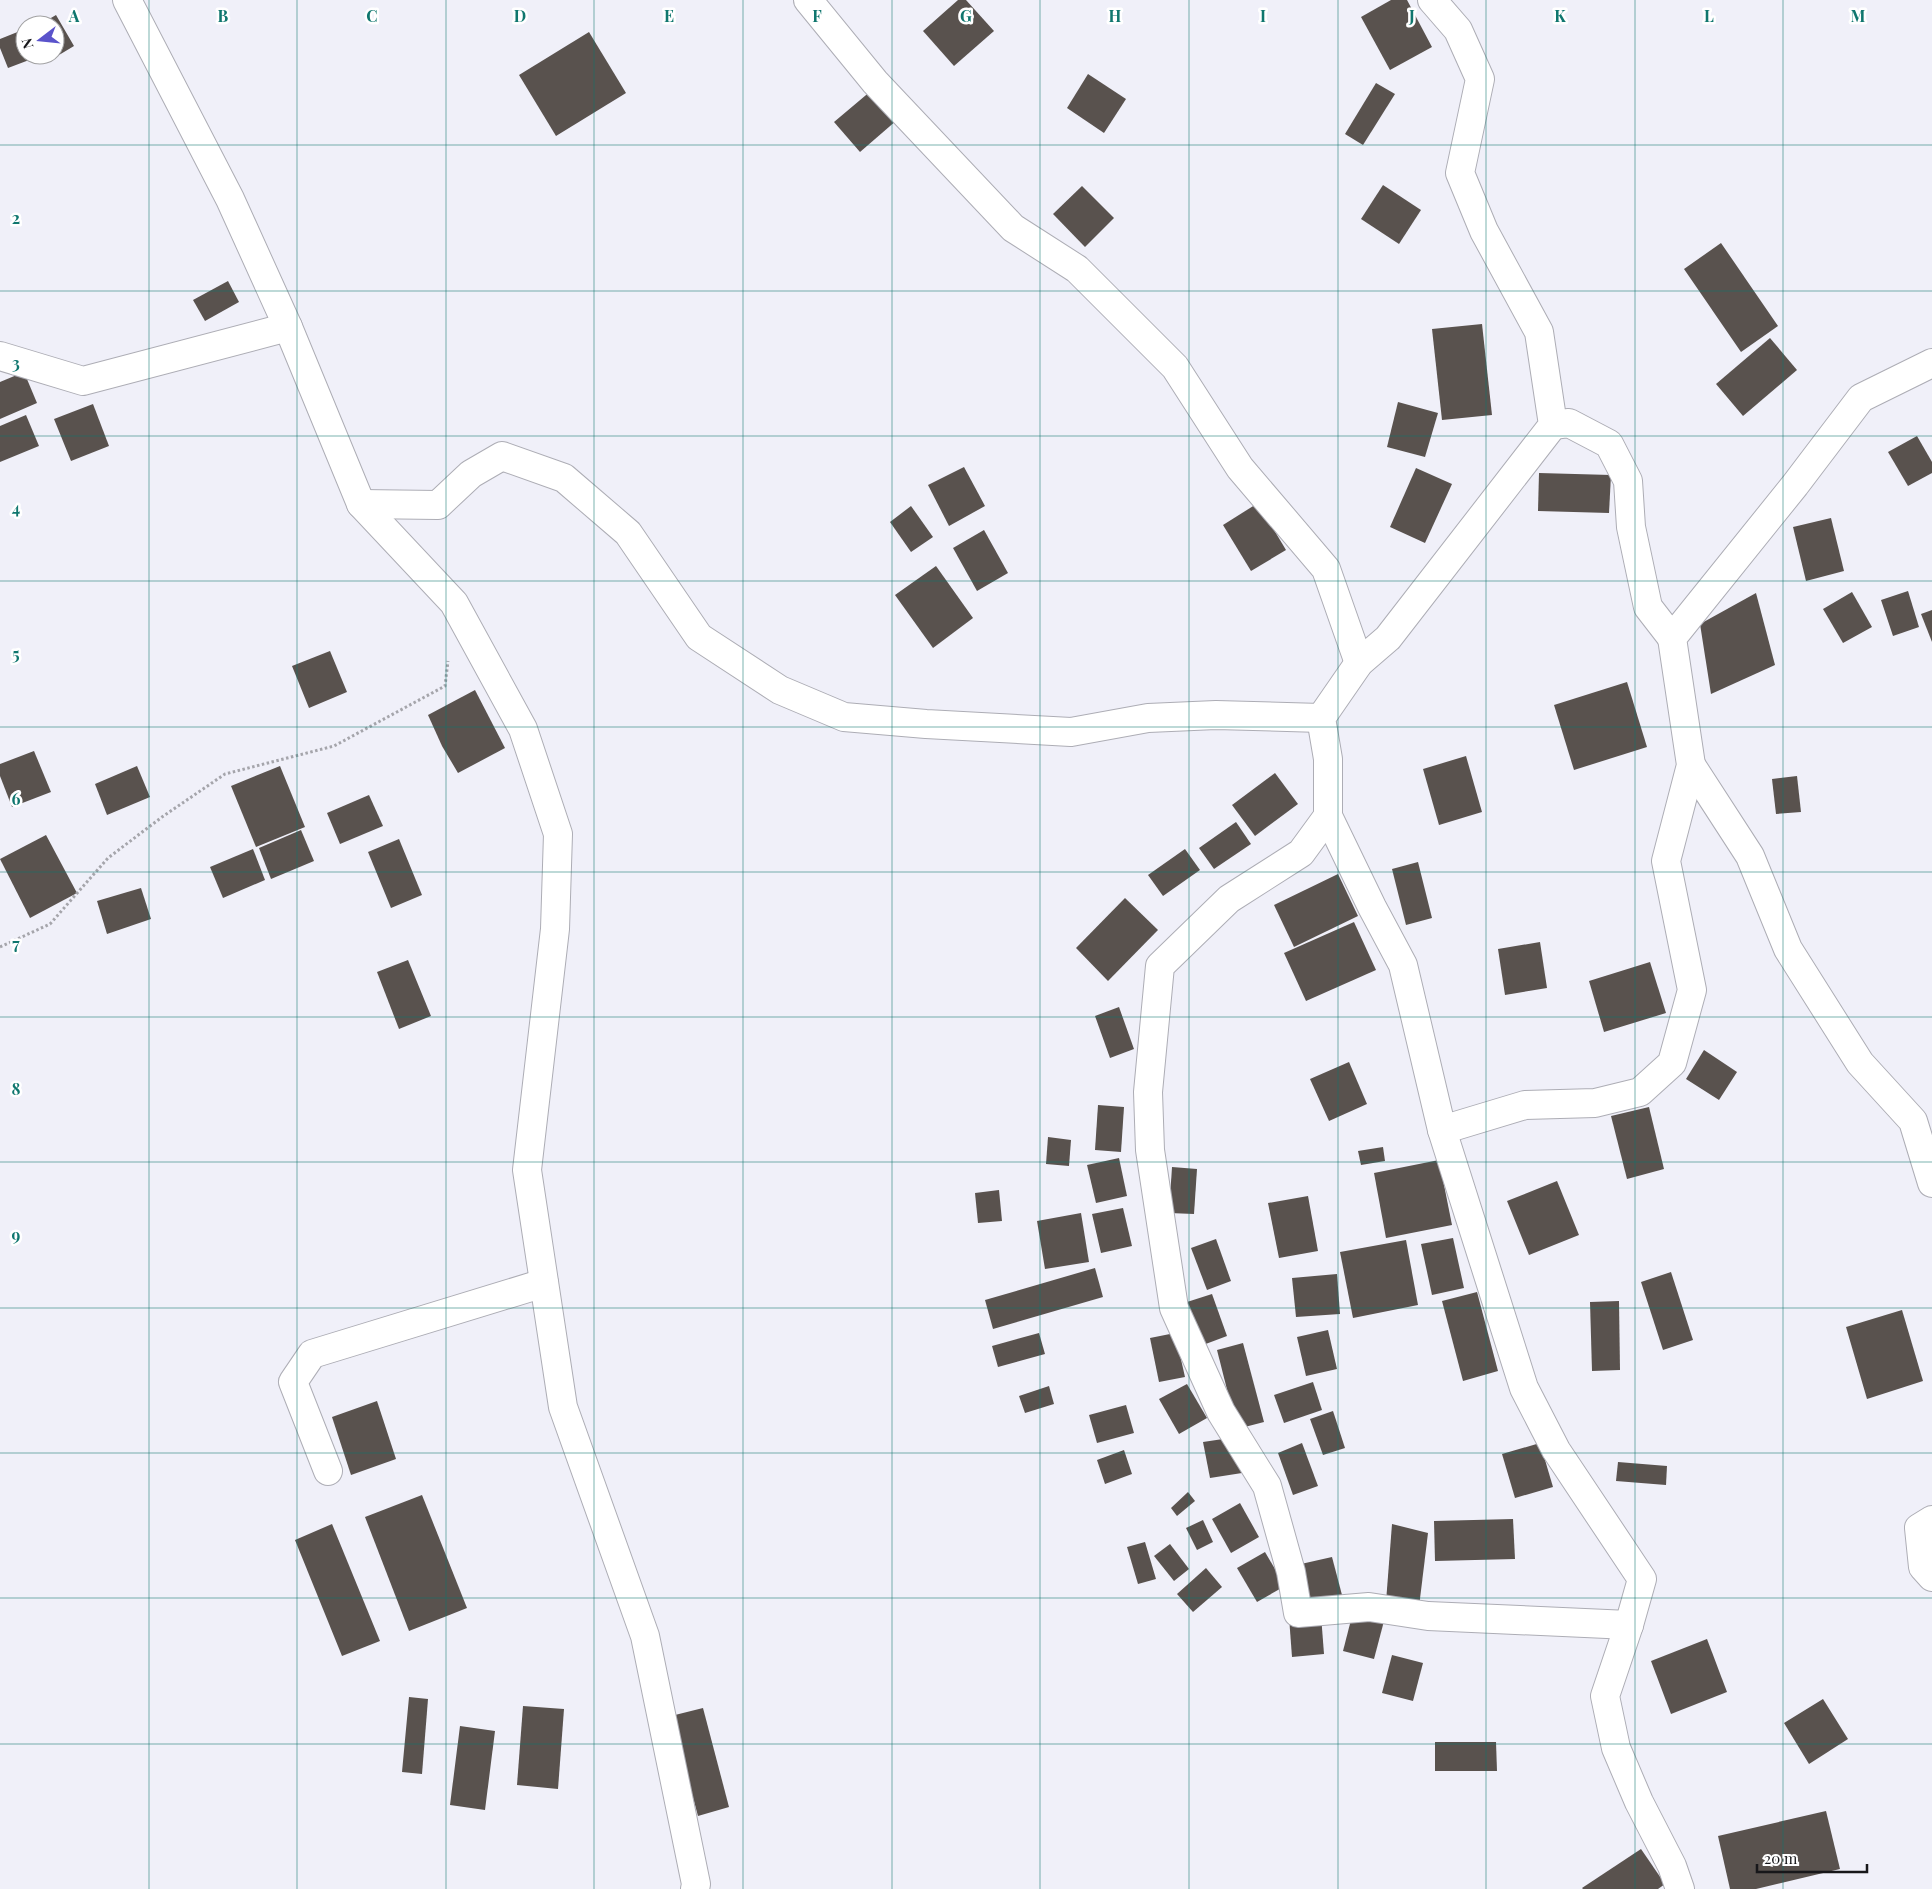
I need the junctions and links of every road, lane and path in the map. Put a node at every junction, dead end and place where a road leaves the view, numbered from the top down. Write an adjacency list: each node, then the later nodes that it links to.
1 (127, 0): 4 (street)
2 (808, 0): 11 (street)
3 (1432, 0): 7 (street)
4 (288, 327): 5 (street); 8 (street)
5 (0, 356)
6 (1932, 363): 9 (street)
7 (1553, 426): 9 (street); 11 (street)
8 (361, 504): 12 (street); 18 (street)
9 (1672, 638): 13 (street)
10 (448, 658): 15 (path)
11 (1359, 663): 12 (street)
12 (1321, 718): 14 (street)
13 (1690, 765): 16 (street); 17 (street)
14 (1328, 816): 16 (street); 22 (street)
15 (0, 948)
16 (1442, 1130): 22 (street)
17 (1932, 1183)
18 (544, 1284): 19 (street); 23 (street)
19 (328, 1471)
20 (1932, 1520): 21 (street)
21 (1932, 1577)
22 (1629, 1625): 24 (street)
23 (695, 1889)
24 (1680, 1889)

